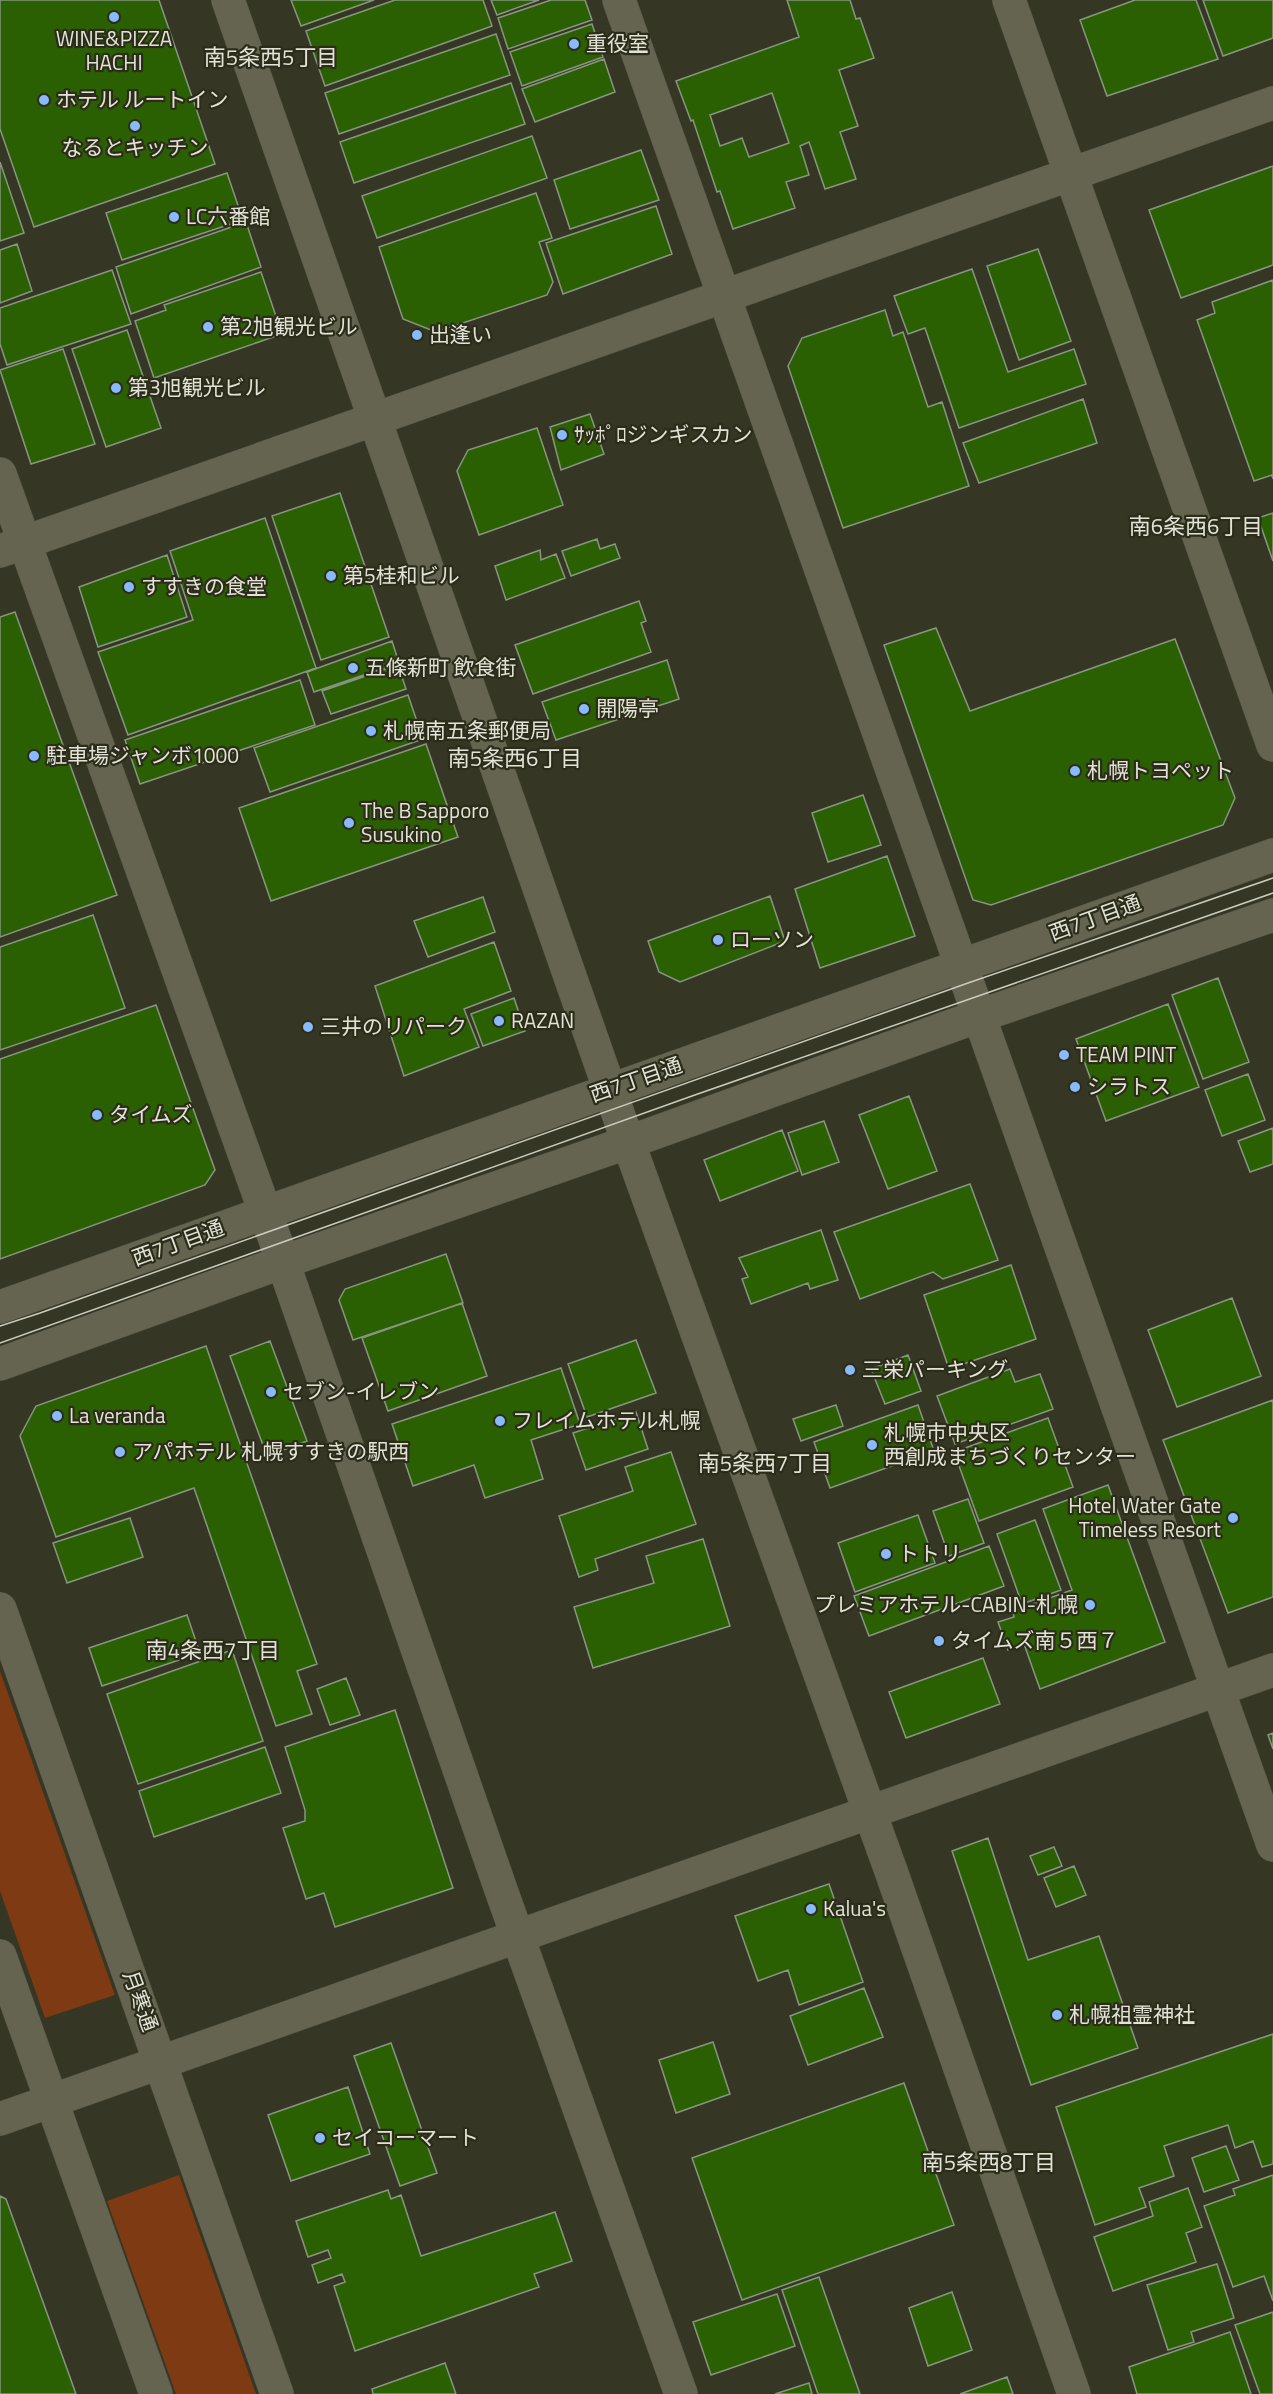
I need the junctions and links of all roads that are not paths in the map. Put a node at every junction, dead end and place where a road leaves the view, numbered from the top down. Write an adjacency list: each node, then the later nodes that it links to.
1 (228, 0): 7 (street)
2 (619, 0): 6 (street)
3 (1009, 0): 5 (street)
4 (1273, 103): 5 (street)
5 (1071, 175): 6 (street); 10 (street)
6 (723, 296): 7 (street); 13 (street)
7 (376, 418): 9 (street); 15 (street)
8 (0, 474): 9 (street)
9 (12, 547): 17 (street)
10 (1273, 745)
11 (1273, 855): 13 (street, 西7丁目通)
12 (1273, 915): 14 (street)
13 (962, 966): 14 (street); 15 (street, 西7丁目通)
14 (979, 1016): 16 (street); 23 (street)
15 (609, 1089): 16 (street); 17 (street, 西7丁目通)
16 (629, 1142): 18 (street); 24 (street)
17 (266, 1212): 18 (street); 19 (street, 西7丁目通)
18 (283, 1262): 20 (street); 26 (street)
19 (0, 1307)
20 (0, 1364)
21 (0, 1609): 28 (street, 月寒通)
22 (1273, 1670): 23 (street)
23 (1218, 1689): 24 (street); 25 (street)
24 (870, 1813): 26 (street); 34 (street)
25 (1273, 1845)
26 (518, 1936): 28 (street); 33 (street)
27 (0, 1956): 29 (street)
28 (161, 2061): 29 (street); 32 (street, 月寒通)
29 (52, 2100): 30 (street); 31 (street)
30 (0, 2119)
31 (156, 2394)
32 (278, 2394)
33 (681, 2394)
34 (1074, 2394)

